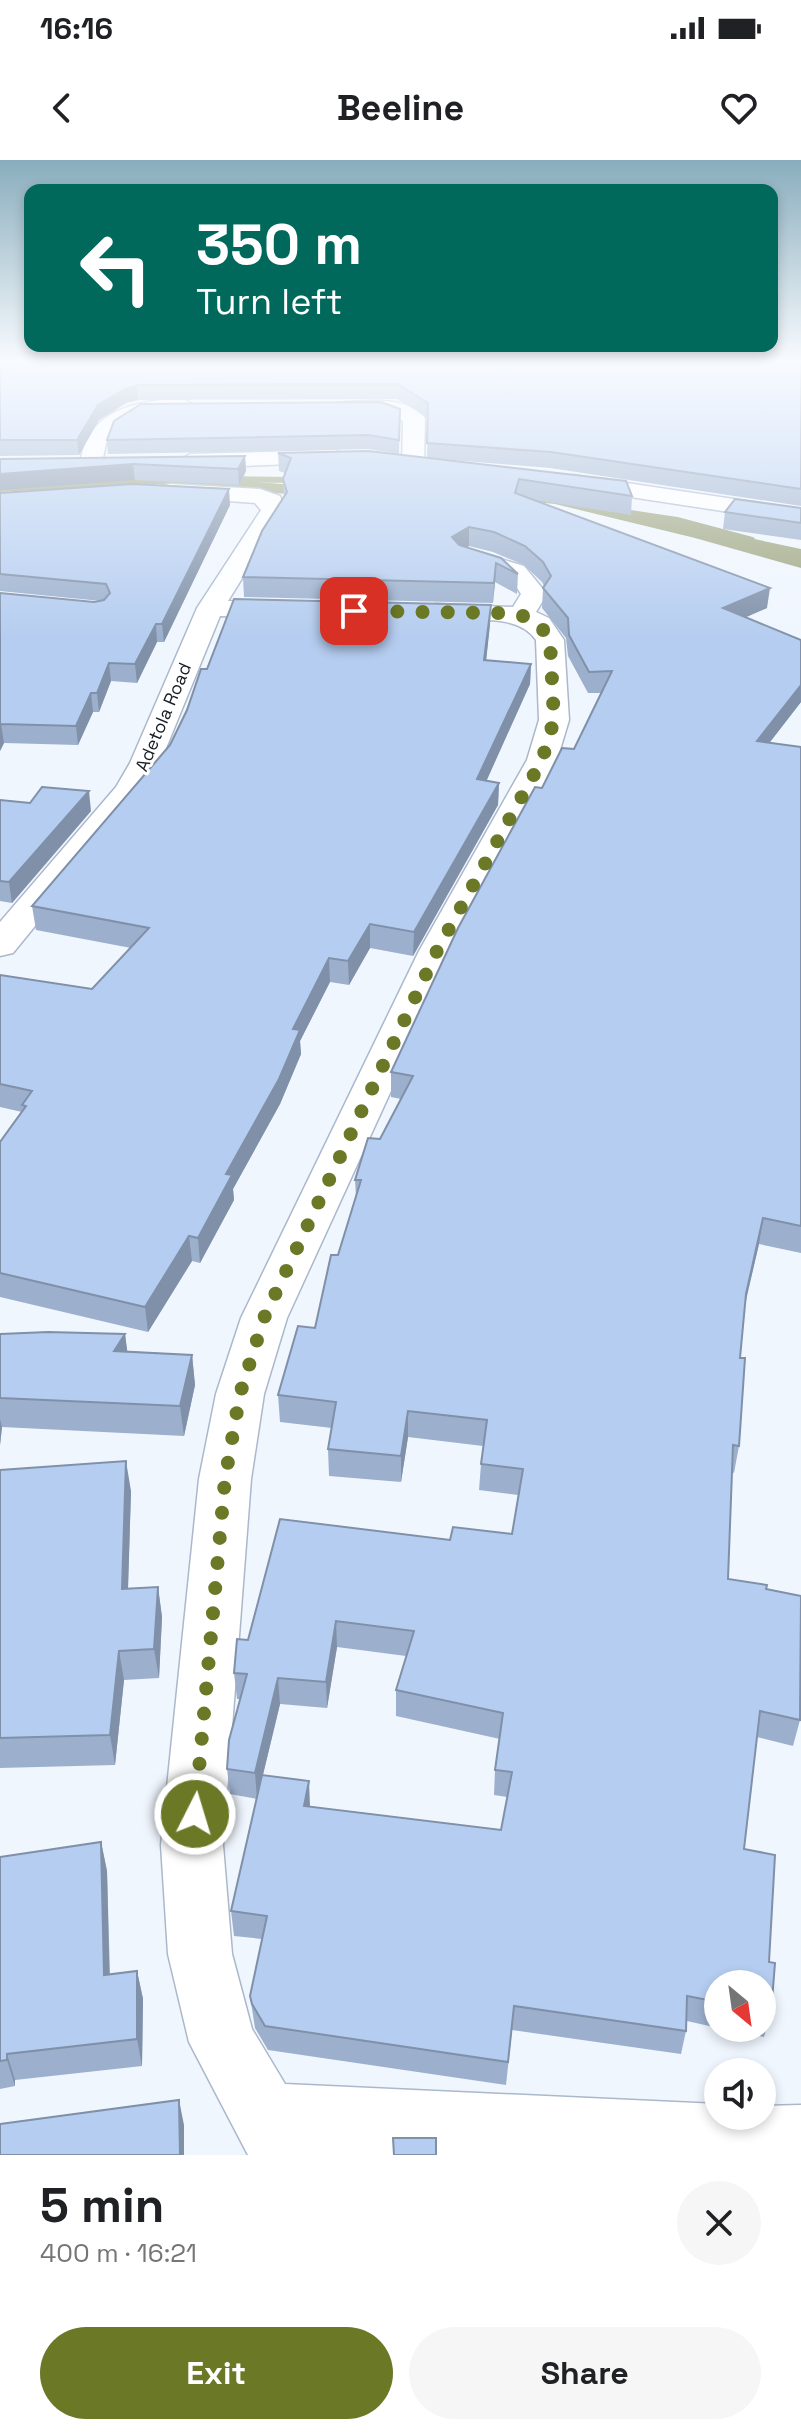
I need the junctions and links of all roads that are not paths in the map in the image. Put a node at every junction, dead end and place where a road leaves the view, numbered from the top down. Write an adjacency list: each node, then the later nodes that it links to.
1 (93, 453): 6 (street)
2 (419, 453): 5 (street)
3 (354, 458): 4 (street)
4 (170, 462)
5 (383, 462)
6 (91, 463)
7 (550, 478): 10 (street)
8 (148, 490): 9 (street)
9 (273, 509): 12 (street, Adetola Road)
10 (801, 516)
11 (468, 557): 15 (street)
12 (210, 608): 13 (street); 16 (street, Adetola Road)
13 (316, 610)
14 (407, 612): 15 (street)
15 (521, 615): 17 (street)
16 (0, 945)
17 (277, 2137): 18 (street)
18 (801, 2140)

